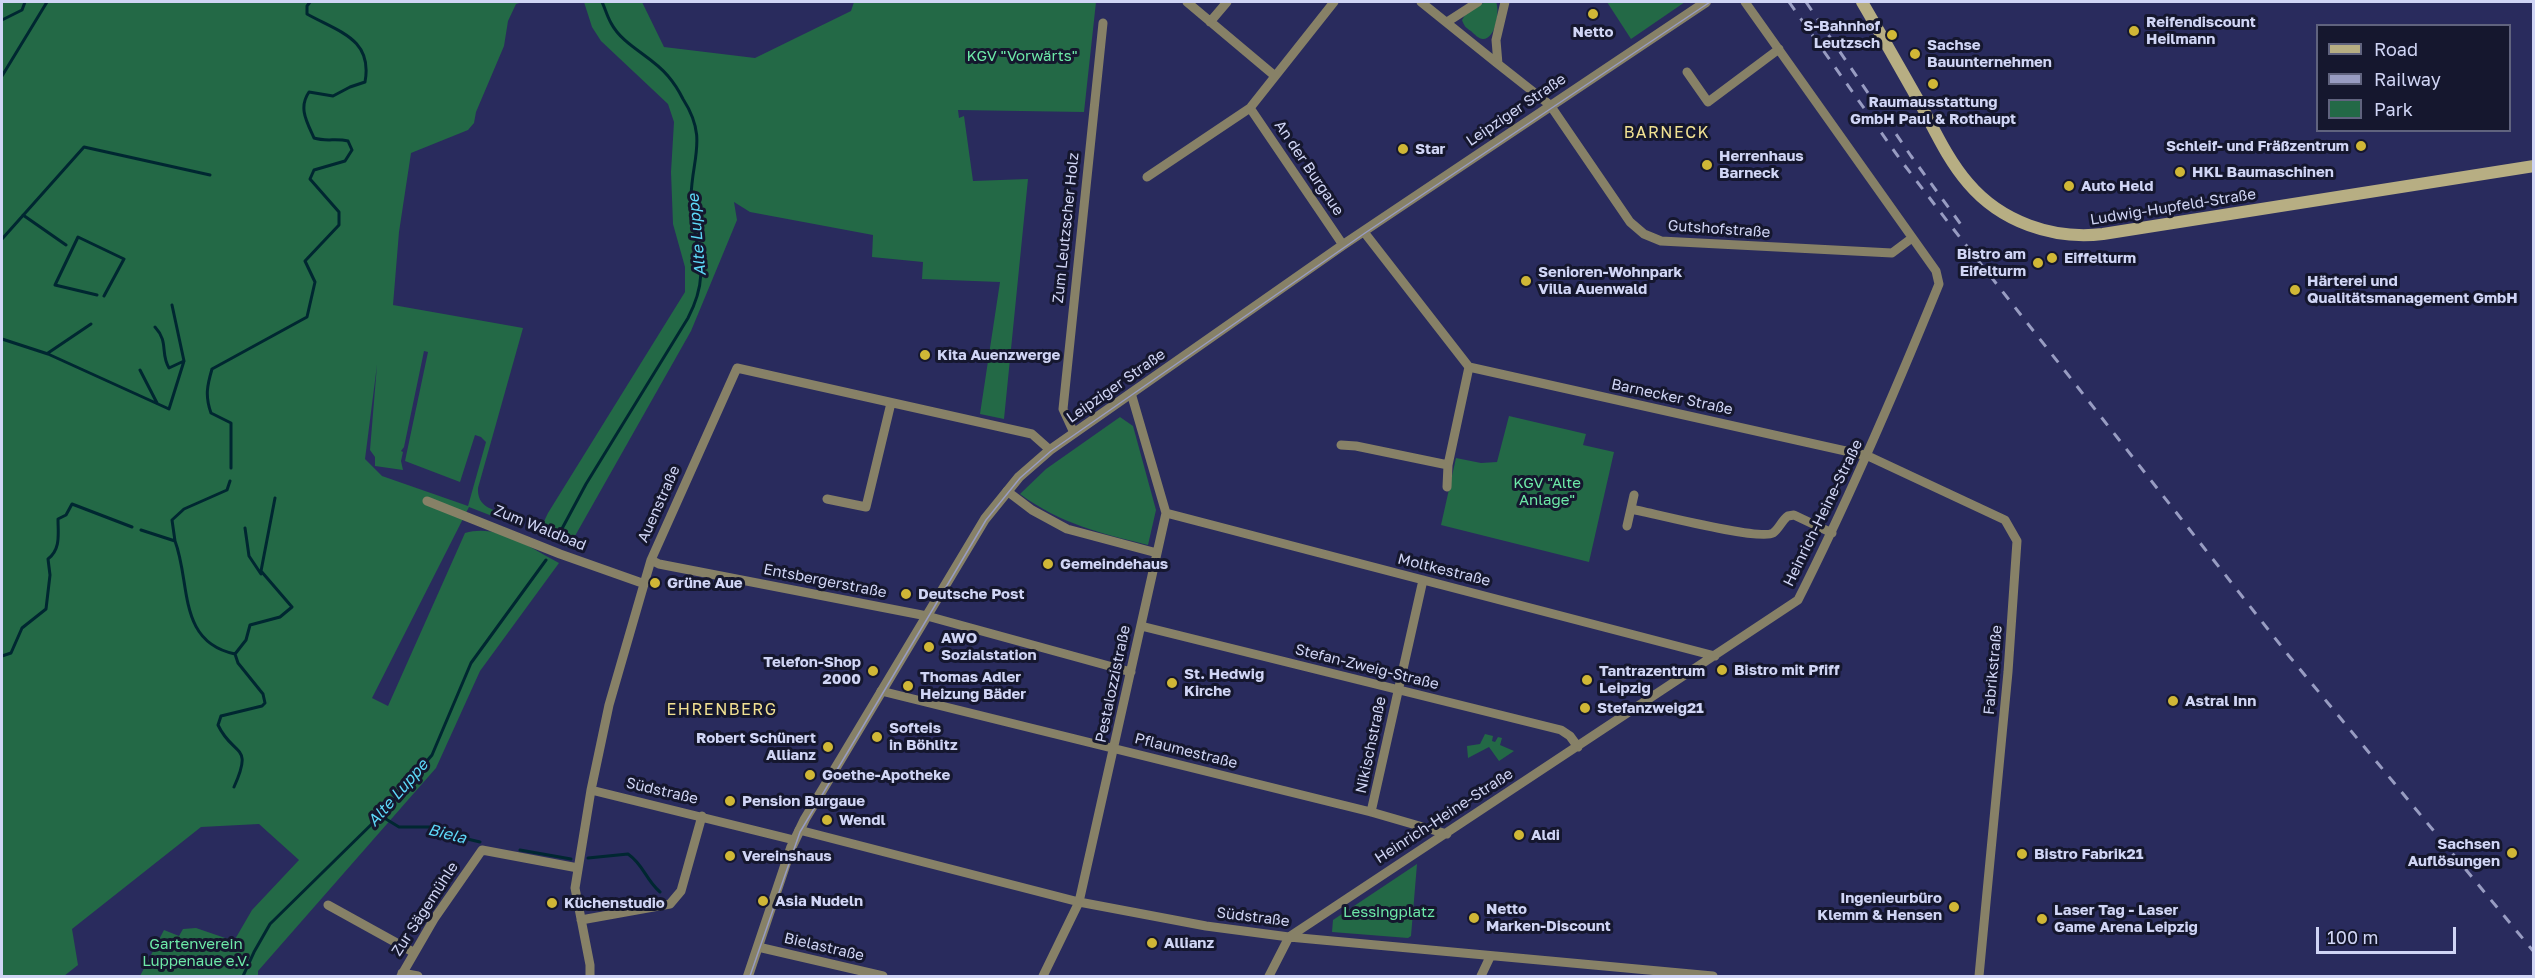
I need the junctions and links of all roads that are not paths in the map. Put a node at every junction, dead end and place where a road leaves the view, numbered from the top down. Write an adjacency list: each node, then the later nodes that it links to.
1 (1186, 2): 10 (street)
2 (1227, 2): 10 (street)
3 (1334, 2): 16 (street)
4 (1421, 2): 11 (street, Gutshofstraße)
5 (1478, 2): 11 (street)
6 (1505, 2): 14 (street)
7 (1706, 2): 17 (street, Leipziger Straße)
8 (1745, 2): 13 (street, Heinrich-Heine-Straße)
9 (1862, 2): 19 (main road, Ludwig-Hupfeld-Straße)
10 (1210, 22): 16 (street)
11 (1447, 22): 14 (street, Gutshofstraße)
12 (1103, 23): 27 (street, Zum Leutzscher Holz)
13 (1779, 49): 15 (street); 22 (street, Heinrich-Heine-Straße)
14 (1498, 64): 17 (street, Gutshofstraße)
15 (1687, 72)
16 (1275, 76): 18 (street)
17 (1550, 105): 21 (street, Leipziger Straße); 22 (street, Gutshofstraße)
18 (1250, 108): 20 (street); 23 (street, An der Burgaue)
19 (2534, 166)
20 (1147, 177)
21 (1364, 231): 23 (street, Leipziger Straße); 24 (street)
22 (1912, 238): 30 (street, Heinrich-Heine-Straße)
23 (1343, 245): 25 (street, Leipziger Straße)
24 (1469, 367): 30 (street, Barnecker Straße); 31 (street)
25 (1131, 393): 27 (street, Leipziger Straße); 38 (street, Pestalozzistraße)
26 (891, 403): 29 (street, Auenstraße); 35 (street); 42 (street, Auenstraße)
27 (1074, 433): 29 (street, Leipziger Straße)
28 (1341, 445): 31 (street)
29 (1050, 450): 33 (street, Leipziger Straße)
30 (1868, 456): 40 (street, Heinrich-Heine-Straße); 76 (street, Fabrikstraße)
31 (1448, 465): 32 (street)
32 (1447, 487)
33 (1007, 491): 41 (street); 45 (street, Leipziger Straße)
34 (1634, 495): 37 (street)
35 (827, 499)
36 (427, 501): 44 (street, Zum Waldbad)
37 (1631, 509): 39 (street); 40 (street)
38 (1166, 513): 41 (street, Pestalozzistraße); 43 (street, Moltkestraße)
39 (1627, 526)
40 (1832, 533): 47 (street, Heinrich-Heine-Straße)
41 (1157, 553): 46 (street, Pestalozzistraße)
42 (651, 560): 44 (street, Auenstraße); 45 (street, Entsbergerstraße)
43 (1423, 580): 47 (street, Moltkestraße); 49 (street, Nikischstraße)
44 (642, 583): 53 (street, Auenstraße)
45 (927, 616): 48 (street, Entsbergerstraße); 50 (street, Leipziger Straße)
46 (1141, 626): 48 (street, Pestalozzistraße); 49 (street, Stefan-Zweig-Straße)
47 (1714, 656): 51 (street, Heinrich-Heine-Straße)
48 (1131, 672): 52 (street, Pestalozzistraße)
49 (1398, 690): 51 (street, Stefan-Zweig-Straße); 54 (street, Nikischstraße)
50 (881, 691): 52 (street, Pflaumestraße); 57 (street, Leipziger Straße)
51 (1578, 747): 56 (street, Heinrich-Heine-Straße)
52 (1114, 749): 54 (street, Pflaumestraße); 59 (street, Pestalozzistraße)
53 (591, 790): 55 (street, Südstraße); 58 (street, Auenstraße)
54 (1371, 812): 56 (street, Pflaumestraße)
55 (702, 816): 57 (street, Südstraße); 61 (street)
56 (1447, 834): 62 (street, Heinrich-Heine-Straße)
57 (796, 835): 59 (street, Südstraße); 63 (street, Leipziger Straße)
58 (578, 868): 61 (street, Auenstraße); 64 (street, Zur Sägemühle)
59 (1079, 902): 62 (street, Südstraße); 71 (street, Pestalozzistraße)
60 (328, 906): 64 (street)
61 (581, 920): 68 (street, Auenstraße)
62 (1289, 937): 65 (street, Südstraße); 72 (street, Heinrich-Heine-Straße)
63 (758, 947): 69 (street, Leipziger Straße); 70 (street, Bielastraße)
64 (413, 952): 66 (street, Zur Sägemühle)
65 (1490, 957): 73 (street); 74 (street, Südstraße)
66 (401, 975): 67 (street)
67 (418, 976)
68 (590, 976)
69 (748, 976)
70 (883, 976)
71 (1043, 976)
72 (1269, 976)
73 (1481, 976)
74 (1704, 976): 75 (street, Südstraße)
75 (1713, 976)
76 (1979, 976)

